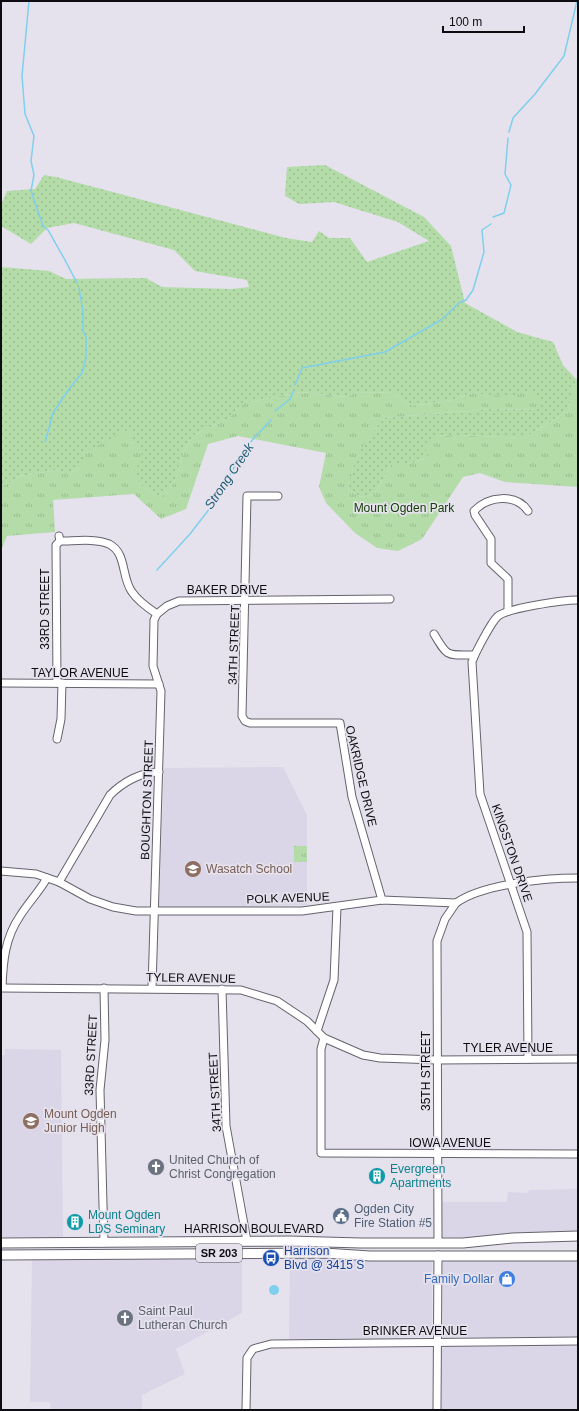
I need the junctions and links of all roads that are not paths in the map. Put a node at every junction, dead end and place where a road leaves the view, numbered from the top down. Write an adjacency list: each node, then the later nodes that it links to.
1 (278, 496): 5 (street, 34TH STREET)
2 (528, 511): 6 (street)
3 (390, 599): 5 (street, BAKER DRIVE)
4 (578, 600): 6 (street)
5 (246, 601): 7 (street, BAKER DRIVE); 13 (street, 34TH STREET)
6 (508, 611): 9 (street)
7 (157, 614): 11 (street, 33RD STREET); 12 (street, BOUGHTON STREET)
8 (434, 634): 9 (street)
9 (474, 655): 20 (street, KINGSTON DRIVE)
10 (1, 683): 11 (street, TAYLOR AVENUE)
11 (59, 683): 12 (street, TAYLOR AVENUE); 14 (street, 33RD STREET)
12 (159, 684): 15 (street, BOUGHTON STREET)
13 (245, 721): 21 (street, OAKRIDGE DRIVE)
14 (58, 739)
15 (159, 772): 19 (street); 24 (street, BOUGHTON STREET)
16 (1, 871): 17 (street, POLK AVENUE)
17 (46, 878): 19 (street, POLK AVENUE); 25 (street)
18 (578, 878): 20 (street, POLK AVENUE)
19 (59, 882): 24 (street, POLK AVENUE)
20 (511, 884): 22 (street, POLK AVENUE); 31 (street, KINGSTON DRIVE)
21 (382, 900): 22 (street, POLK AVENUE); 23 (street, POLK AVENUE)
22 (456, 903): 33 (street, 35TH STREET)
23 (337, 907): 24 (street, POLK AVENUE); 29 (street)
24 (154, 911): 27 (street, BOUGHTON STREET)
25 (2, 987): 26 (street, TYLER AVENUE)
26 (104, 988): 27 (street, TYLER AVENUE); 39 (street, 33RD STREET)
27 (152, 988): 28 (street, TYLER AVENUE)
28 (222, 989): 29 (street, TYLER AVENUE); 37 (street, 34TH STREET)
29 (317, 1031): 30 (street, TYLER AVENUE)
30 (324, 1038): 33 (street, TYLER AVENUE); 34 (street, IOWA AVENUE)
31 (528, 1059): 32 (street, TYLER AVENUE); 33 (street, TYLER AVENUE)
32 (578, 1059)
33 (437, 1060): 34 (street, 35TH STREET)
34 (437, 1154): 35 (street, IOWA AVENUE); 40 (street, 35TH STREET)
35 (578, 1154)
36 (578, 1236): 40 (main road, HARRISON BOULEVARD / SR 203)
37 (247, 1241): 39 (main road, HARRISON BOULEVARD / SR 203); 40 (main road, HARRISON BOULEVARD / SR 203)
38 (1, 1243): 39 (main road, HARRISON BOULEVARD / SR 203)
39 (104, 1243)
40 (438, 1243)
41 (1, 1255): 42 (main road, HARRISON BOULEVARD / SR 203)
42 (438, 1256): 43 (main road, HARRISON BOULEVARD / SR 203); 45 (street)
43 (578, 1256)
44 (578, 1341): 45 (street, BRINKER AVENUE)
45 (438, 1343): 46 (street, BRINKER AVENUE); 47 (street)
46 (246, 1410)
47 (437, 1410)

